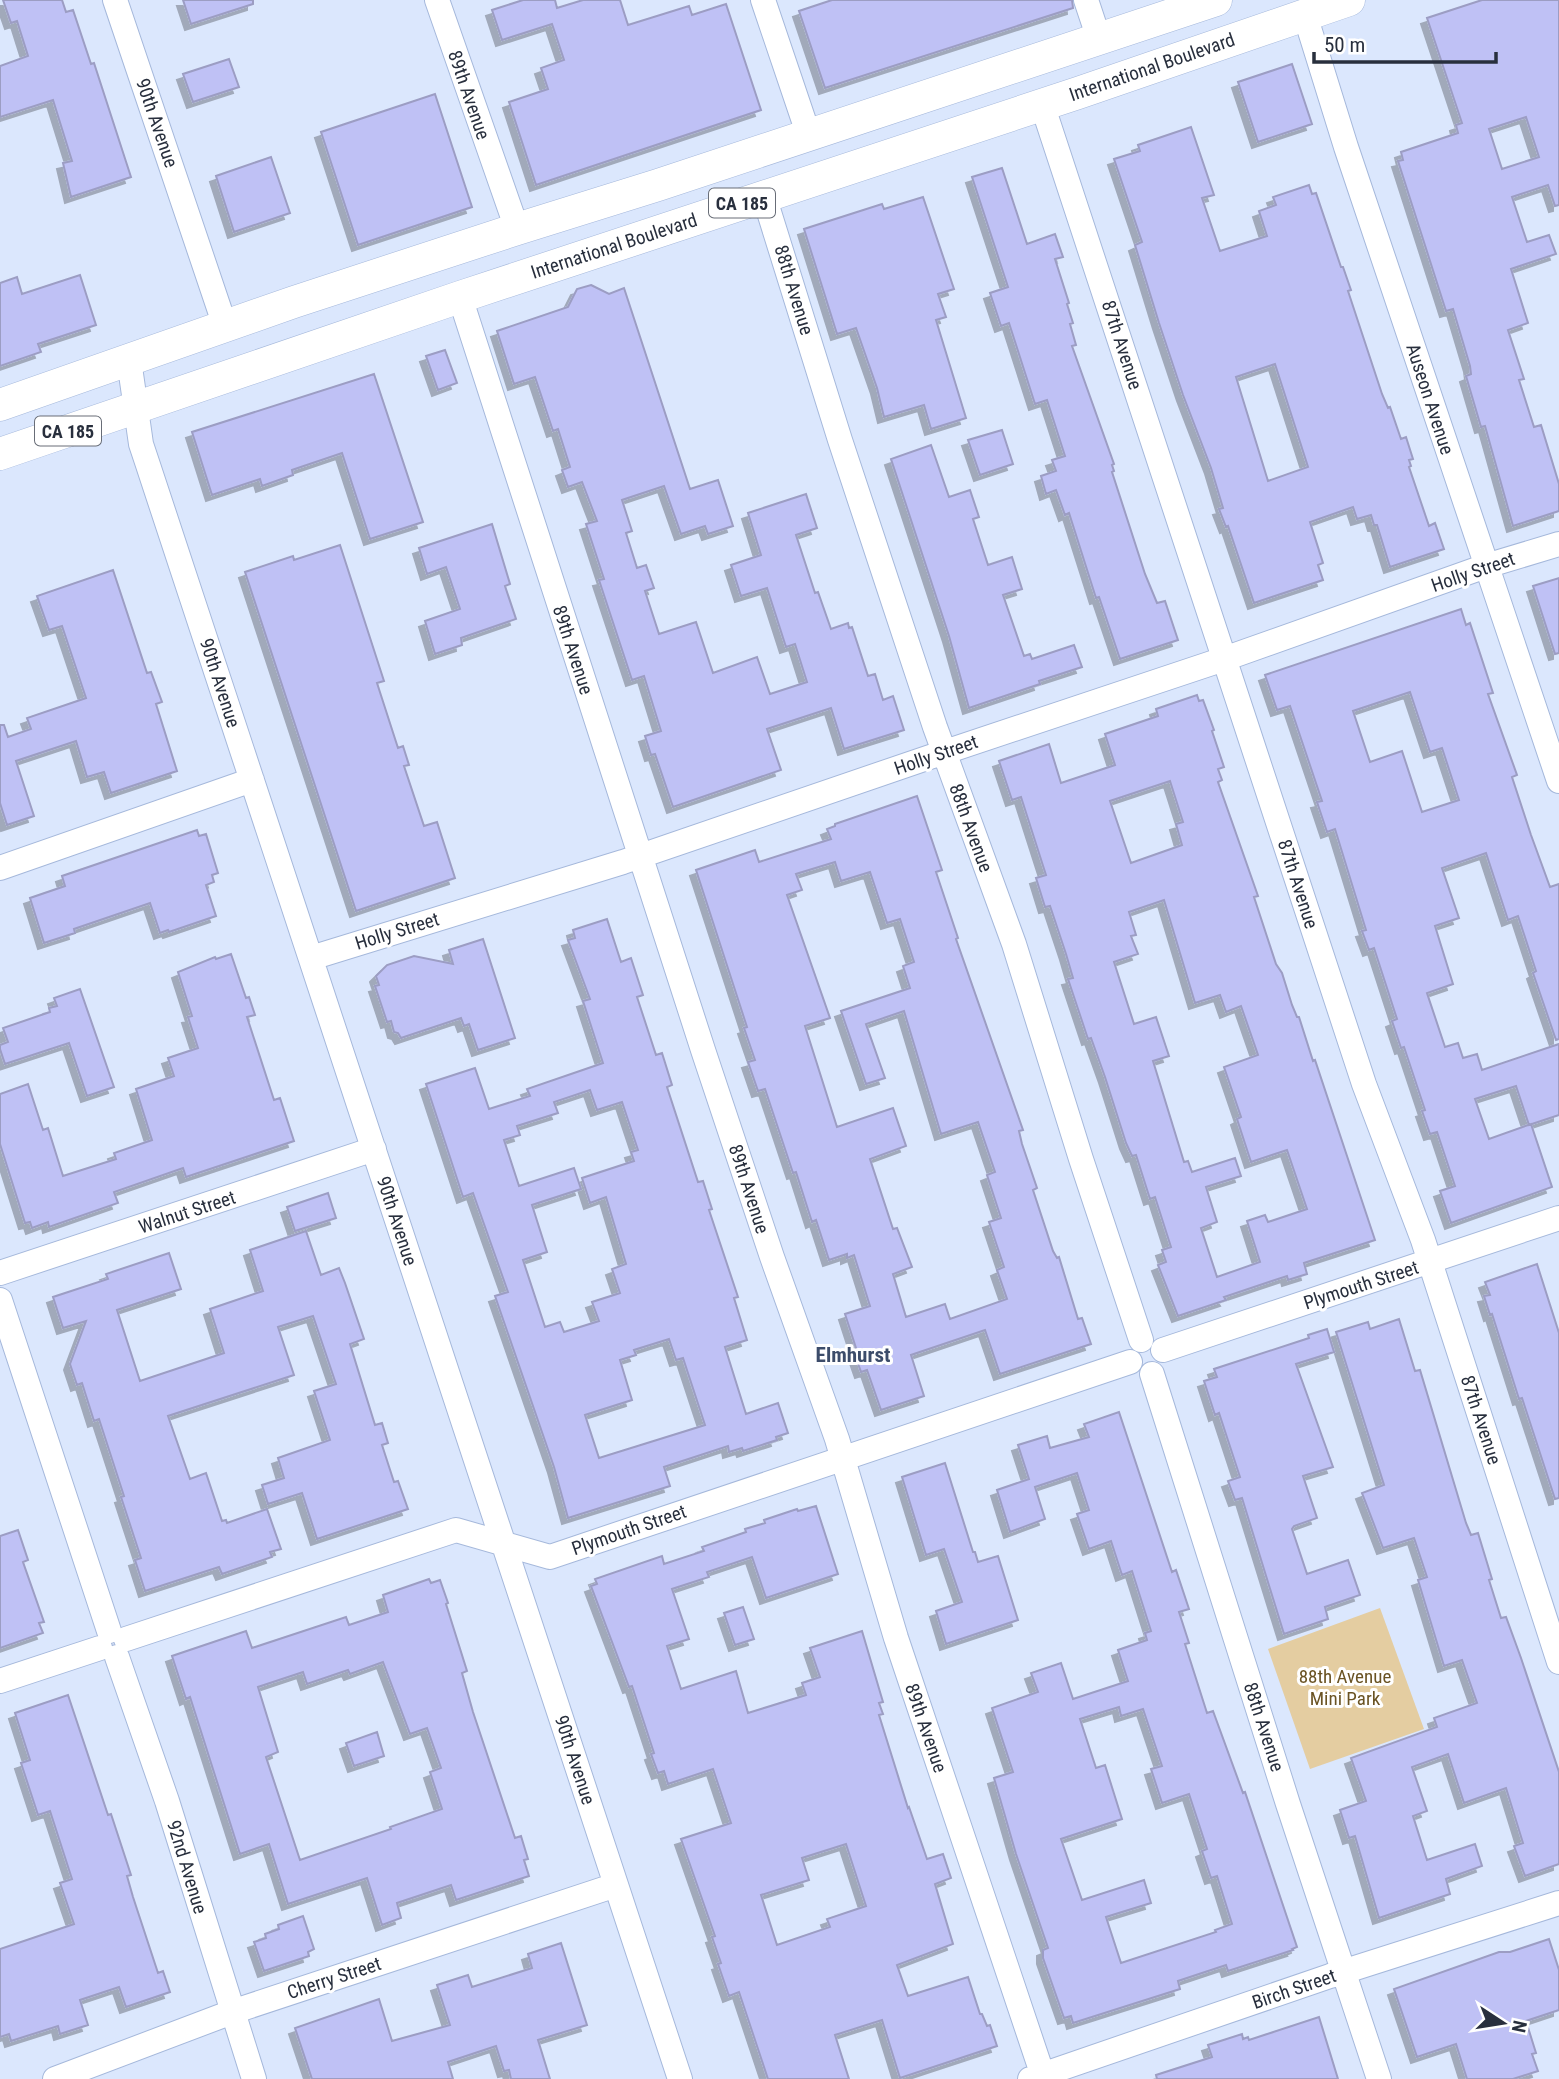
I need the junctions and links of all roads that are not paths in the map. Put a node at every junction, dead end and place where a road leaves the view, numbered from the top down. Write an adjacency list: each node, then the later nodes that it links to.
1 (115, 0): 14 (street, 90th Avenue)
2 (437, 0): 12 (street, 89th Avenue)
3 (763, 0): 10 (street)
4 (1086, 0): 8 (street)
5 (1216, 0): 8 (main road, CA 185)
6 (1349, 0): 7 (main road, International Boulevard / CA 185)
7 (1305, 15): 9 (main road, International Boulevard / CA 185); 20 (street, Auseon Avenue)
8 (1099, 39): 10 (main road, CA 185)
9 (1042, 104): 11 (main road, International Boulevard / CA 185); 21 (street, 87th Avenue)
10 (809, 136): 12 (main road, CA 185)
11 (764, 196): 13 (main road, International Boulevard / CA 185); 22 (street, 88th Avenue)
12 (517, 229): 14 (main road, CA 185)
13 (460, 298): 17 (main road, International Boulevard / CA 185); 25 (street, 89th Avenue)
14 (225, 326): 15 (main road, CA 185)
15 (129, 360): 16 (main road, CA 185); 17 (street, 90th Avenue)
16 (0, 405)
17 (136, 408): 18 (main road, International Boulevard / CA 185); 23 (street, 90th Avenue)
18 (0, 453)
19 (1559, 544): 20 (street, Holly Street)
20 (1486, 566): 21 (street, Holly Street); 24 (street, Auseon Avenue)
21 (1224, 659): 22 (street, Holly Street); 30 (street, 87th Avenue)
22 (943, 752): 25 (street, Holly Street); 33 (street, 88th Avenue)
23 (252, 780): 26 (street); 27 (street, 90th Avenue)
24 (1559, 781)
25 (639, 856): 27 (street, Holly Street); 34 (street, 89th Avenue)
26 (0, 868)
27 (311, 958): 28 (street, 90th Avenue)
28 (374, 1149): 31 (street, Walnut Street); 35 (street, 90th Avenue)
29 (1559, 1218): 30 (street, Plymouth Street)
30 (1430, 1262): 33 (street, Plymouth Street); 37 (street, 87th Avenue)
31 (0, 1273)
32 (0, 1300): 36 (street, 92nd Avenue)
33 (1147, 1356): 34 (street, Plymouth Street); 41 (street, 88th Avenue)
34 (843, 1458): 35 (street, Plymouth Street); 43 (street, 89th Avenue)
35 (504, 1544): 36 (street, Plymouth Street); 39 (street, 90th Avenue)
36 (113, 1643): 38 (street, Plymouth Street); 42 (street, 92nd Avenue)
37 (1559, 1662)
38 (0, 1681)
39 (616, 1885): 42 (street, Cherry Street); 46 (street, 90th Avenue)
40 (1559, 1903): 41 (street, Birch Street)
41 (1344, 1972): 43 (street, Birch Street); 47 (street, 88th Avenue)
42 (232, 2012): 44 (street, Cherry Street); 45 (street, 92nd Avenue)
43 (1039, 2078)
44 (55, 2079)
45 (254, 2079)
46 (680, 2079)
47 (1379, 2079)

